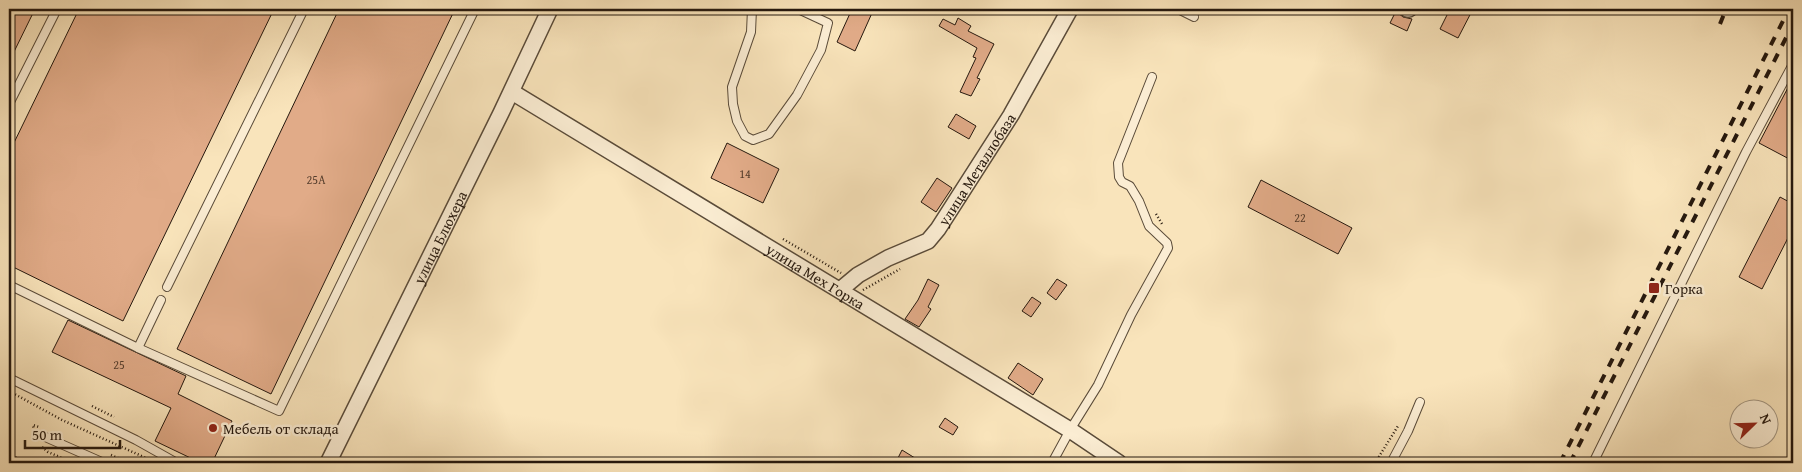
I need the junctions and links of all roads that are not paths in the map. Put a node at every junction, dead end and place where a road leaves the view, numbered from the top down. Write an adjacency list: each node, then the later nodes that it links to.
1 (57, 9): 13 (lane)
2 (304, 9): 15 (lane)
3 (475, 9): 18 (lane)
4 (550, 9): 12 (street, улица Блюхера)
5 (752, 9): 6 (lane)
6 (798, 9)
7 (1070, 9): 16 (street, улица Металлобаза)
8 (1178, 9): 9 (lane)
9 (1194, 17)
10 (1793, 64): 29 (lane)
11 (1152, 77): 21 (lane)
12 (512, 92): 16 (street, улица Мех Горка); 25 (street, улица Блюхера)
13 (9, 104)
14 (9, 285): 18 (lane)
15 (167, 287)
16 (840, 290): 21 (street, улица Мех Горка)
17 (161, 300): 18 (lane)
18 (138, 348)
19 (9, 378): 24 (lane)
20 (1420, 402): 28 (lane)
21 (1070, 430): 26 (lane); 27 (street, улица Мех Горка)
22 (43, 436): 23 (lane)
23 (104, 463)
24 (177, 463)
25 (328, 463)
26 (1052, 463)
27 (1119, 463)
28 (1391, 463)
29 (1593, 463)

